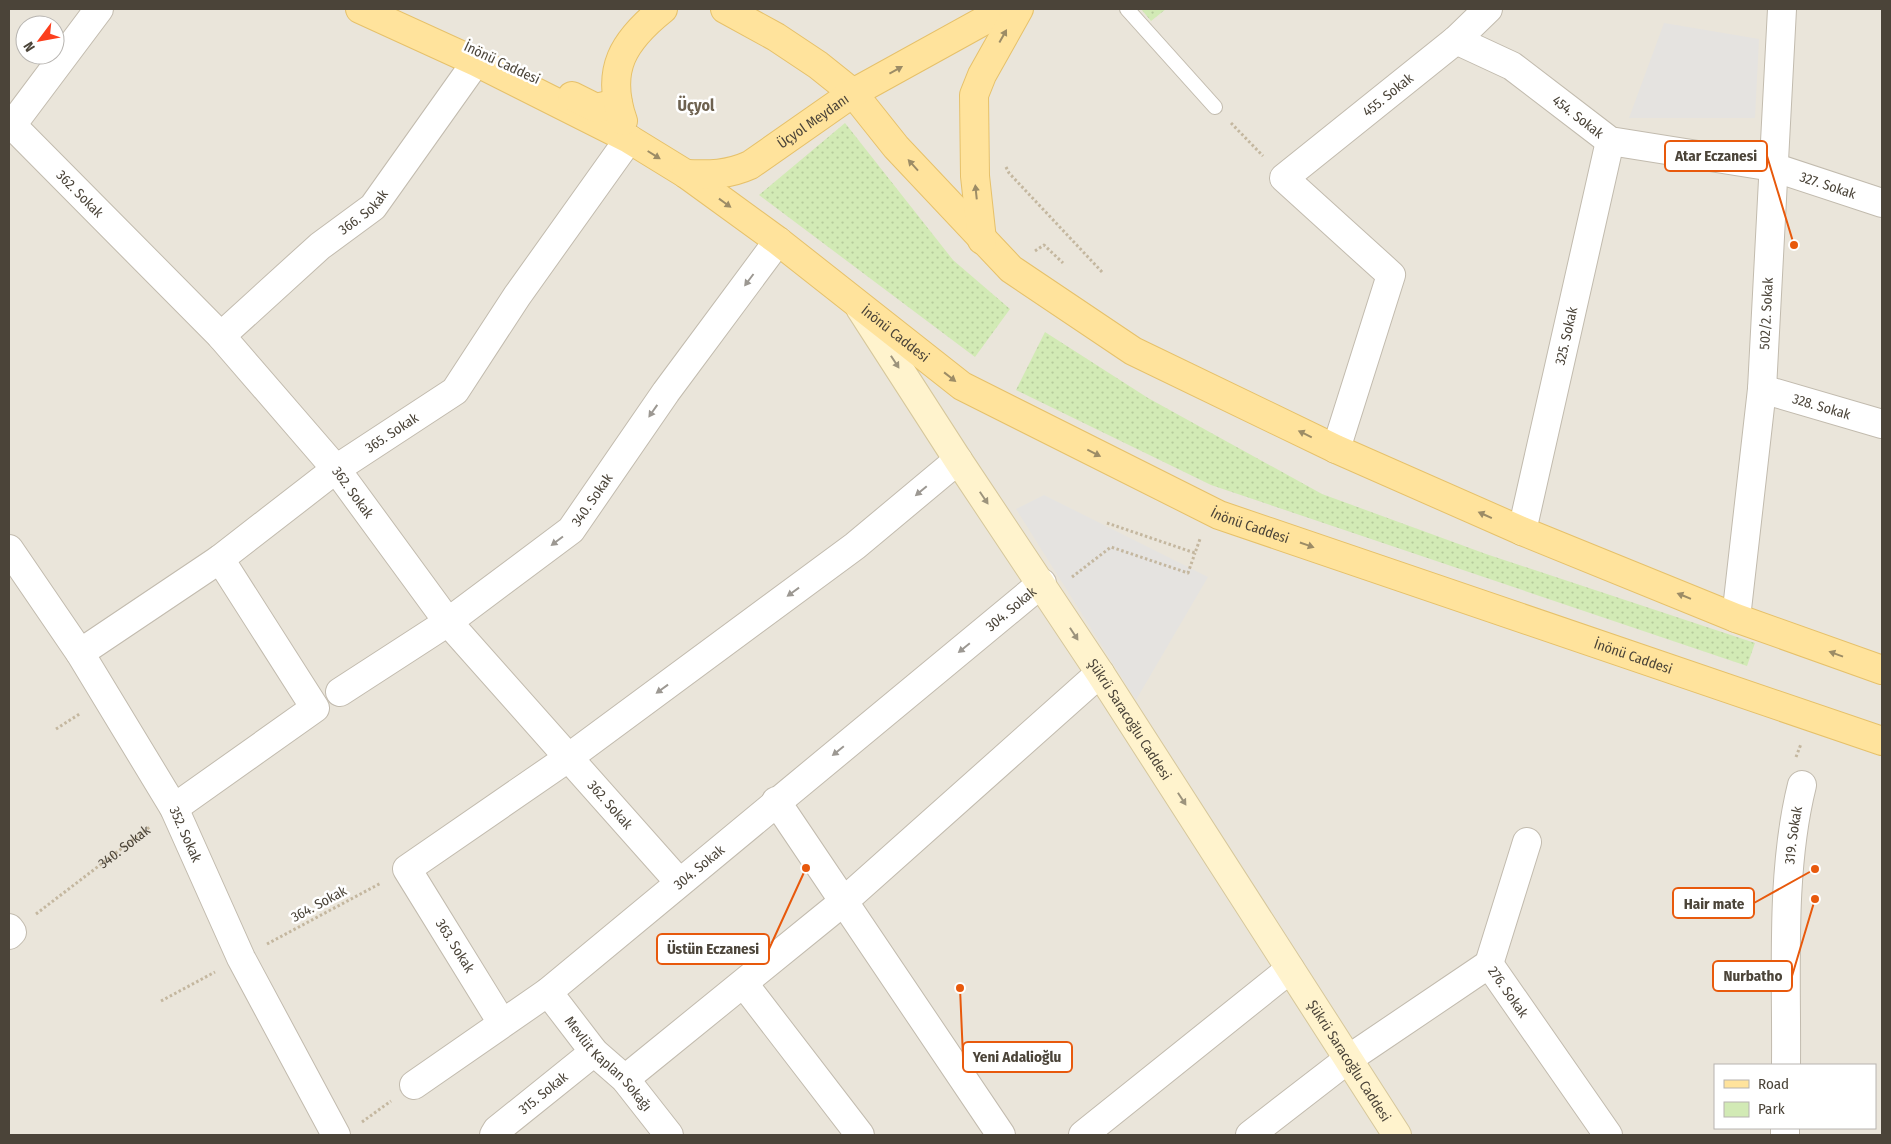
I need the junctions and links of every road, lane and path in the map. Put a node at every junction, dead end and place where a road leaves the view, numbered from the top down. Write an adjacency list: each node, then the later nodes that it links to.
1 (99, 9): 16 (street)
2 (360, 9): 12 (main road, İnönü Caddesi)
3 (387, 9): 14 (main road, İnönü Caddesi)
4 (663, 9): 14 (main road)
5 (725, 9): 13 (main road, Üçyol Meydanı)
6 (1005, 9): 13 (main road, one-way to 6)
7 (1019, 9): 24 (main road, one-way to 7)
8 (1127, 9): 15 (lane)
9 (1488, 9): 11 (street, 455. Sokak)
10 (1782, 9): 19 (street, 502/2. Sokak)
11 (1456, 40): 18 (street, 454. Sokak); 21 (street, 455. Sokak)
12 (476, 62): 17 (main road, İnönü Caddesi); 28 (street, 366. Sokak)
13 (853, 93): 20 (main road, Üçyol Meydanı); 24 (main road, one-way to 13)
14 (618, 103): 17 (main road)
15 (1215, 107): 21 (path)
16 (10, 125): 28 (street, 362. Sokak)
17 (629, 139): 20 (main road, İnönü Caddesi, one-way to 20); 33 (street, 365. Sokak)
18 (1610, 141): 19 (street, 454. Sokak); 35 (street, 325. Sokak)
19 (1773, 167): 23 (street, 327. Sokak); 29 (street, 502/2. Sokak)
20 (686, 174): 25 (main road, İnönü Caddesi, one-way to 25)
21 (1284, 178): 31 (street)
22 (1031, 196): 26 (path)
23 (1882, 203)
24 (982, 240): 31 (main road, one-way to 24)
25 (778, 241): 27 (main road, İnönü Caddesi); 42 (street, 340. Sokak, one-way to 42)
26 (1103, 273)
27 (860, 307): 32 (street, Şükrü Saracoğlu Caddesi, one-way to 32); 47 (main road, İnönü Caddesi, one-way to 47)
28 (221, 336): 33 (street, 362. Sokak)
29 (1762, 389): 30 (street, 328. Sokak); 41 (street, 502/2. Sokak)
30 (1882, 424)
31 (1336, 449): 35 (main road, one-way to 31)
32 (958, 460): 40 (street, Şükrü Saracoğlu Caddesi, one-way to 40); 48 (street, one-way to 48)
33 (336, 469): 39 (street, 365. Sokak); 42 (street, 362. Sokak)
34 (1107, 523): 37 (path)
35 (1522, 530): 41 (main road, one-way to 35)
36 (9, 549): 43 (street, 352. Sokak)
37 (1186, 549)
38 (1195, 553): 40 (path)
39 (220, 559): 43 (street, 365. Sokak); 51 (street)
40 (1046, 589): 45 (street, Şükrü Saracoğlu Caddesi, one-way to 45); 50 (street, 304. Sokak, one-way to 50)
41 (1736, 618): 44 (main road, one-way to 41)
42 (448, 622): 46 (street, 340. Sokak); 48 (street, 362. Sokak)
43 (80, 653): 51 (street, 352. Sokak)
44 (1882, 670)
45 (1100, 673): 55 (street); 59 (street, Şükrü Saracoğlu Caddesi, one-way to 59)
46 (340, 692)
47 (1882, 741)
48 (568, 758): 53 (street); 54 (street, 362. Sokak)
49 (1802, 786): 66 (street, 319. Sokak)
50 (776, 802): 54 (street, 304. Sokak); 55 (street)
51 (174, 808): 56 (path, 340. Sokak); 57 (street, 352. Sokak)
52 (1527, 842): 58 (street)
53 (408, 869): 57 (path, 364. Sokak); 63 (street, 363. Sokak)
54 (679, 882): 61 (street, 304. Sokak)
55 (843, 902): 60 (street); 73 (street)
56 (10, 932)
57 (241, 958): 62 (path, 364. Sokak); 69 (street, 352. Sokak)
58 (1489, 964): 65 (street, 276. Sokak); 77 (street, 276. Sokak)
59 (1290, 968): 65 (street, Şükrü Saracoğlu Caddesi); 74 (street)
60 (744, 984): 67 (street); 72 (street)
61 (548, 992): 63 (street, 304. Sokak); 64 (street, Mevlüt Kaplan Sokağı)
62 (161, 1001)
63 (502, 1023): 68 (street, 304. Sokak)
64 (594, 1052): 67 (street, Mevlüt Kaplan Sokağı); 70 (street, 315. Sokak)
65 (1347, 1060): 75 (street, 276. Sokak); 76 (street, Şükrü Saracoğlu Caddesi)
66 (1786, 1064)
67 (625, 1079): 71 (street, Mevlüt Kaplan Sokağı)
68 (414, 1085): 69 (path)
69 (348, 1130)
70 (494, 1135)
71 (669, 1135)
72 (860, 1135)
73 (1001, 1135)
74 (1083, 1135)
75 (1250, 1135)
76 (1397, 1135)
77 (1608, 1135)

